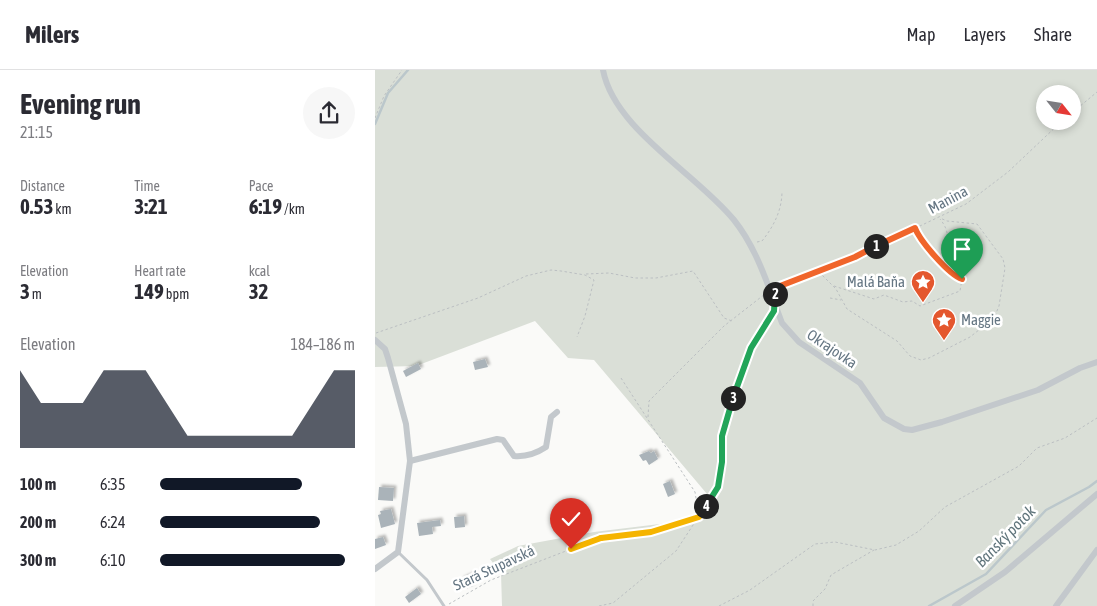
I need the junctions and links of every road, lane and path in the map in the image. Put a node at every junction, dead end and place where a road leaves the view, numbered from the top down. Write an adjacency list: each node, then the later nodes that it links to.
1 (402, 70): 5 (path)
2 (603, 70): 10 (street, Okrajovka)
3 (1097, 92): 4 (path)
4 (1081, 105)
5 (375, 118)
6 (1052, 130): 8 (path, Manina)
7 (783, 191): 10 (path)
8 (940, 218): 9 (path, Manina); 13 (path); 17 (path)
9 (915, 228): 13 (path); 18 (path, Manina)
10 (747, 239): 15 (street, Okrajovka)
11 (817, 270): 14 (path)
12 (576, 274): 20 (path); 21 (path); 22 (path)
13 (962, 279): 14 (path)
14 (833, 285): 17 (path)
15 (770, 292): 18 (street, Okrajovka); 20 (path)
16 (830, 298): 17 (path)
17 (842, 300)
18 (774, 302): 24 (street, Okrajovka)
19 (773, 314): 31 (path)
20 (732, 322): 27 (path)
21 (375, 334)
22 (577, 337)
23 (375, 340): 29 (street)
24 (1097, 362)
25 (621, 378): 27 (path)
26 (557, 412): 29 (street)
27 (648, 417): 31 (path)
28 (1097, 418): 32 (path)
29 (411, 460): 34 (street)
30 (1097, 494): 40 (street)
31 (699, 517): 36 (path, Stará Stupavská); 37 (path)
32 (875, 550): 38 (path); 39 (path)
33 (1097, 550): 41 (street)
34 (399, 552): 35 (street); 36 (lane, Stará Stupavská)
35 (375, 569)
36 (444, 606)
37 (599, 606)
38 (719, 606)
39 (813, 606)
40 (955, 606)
41 (1056, 606)

